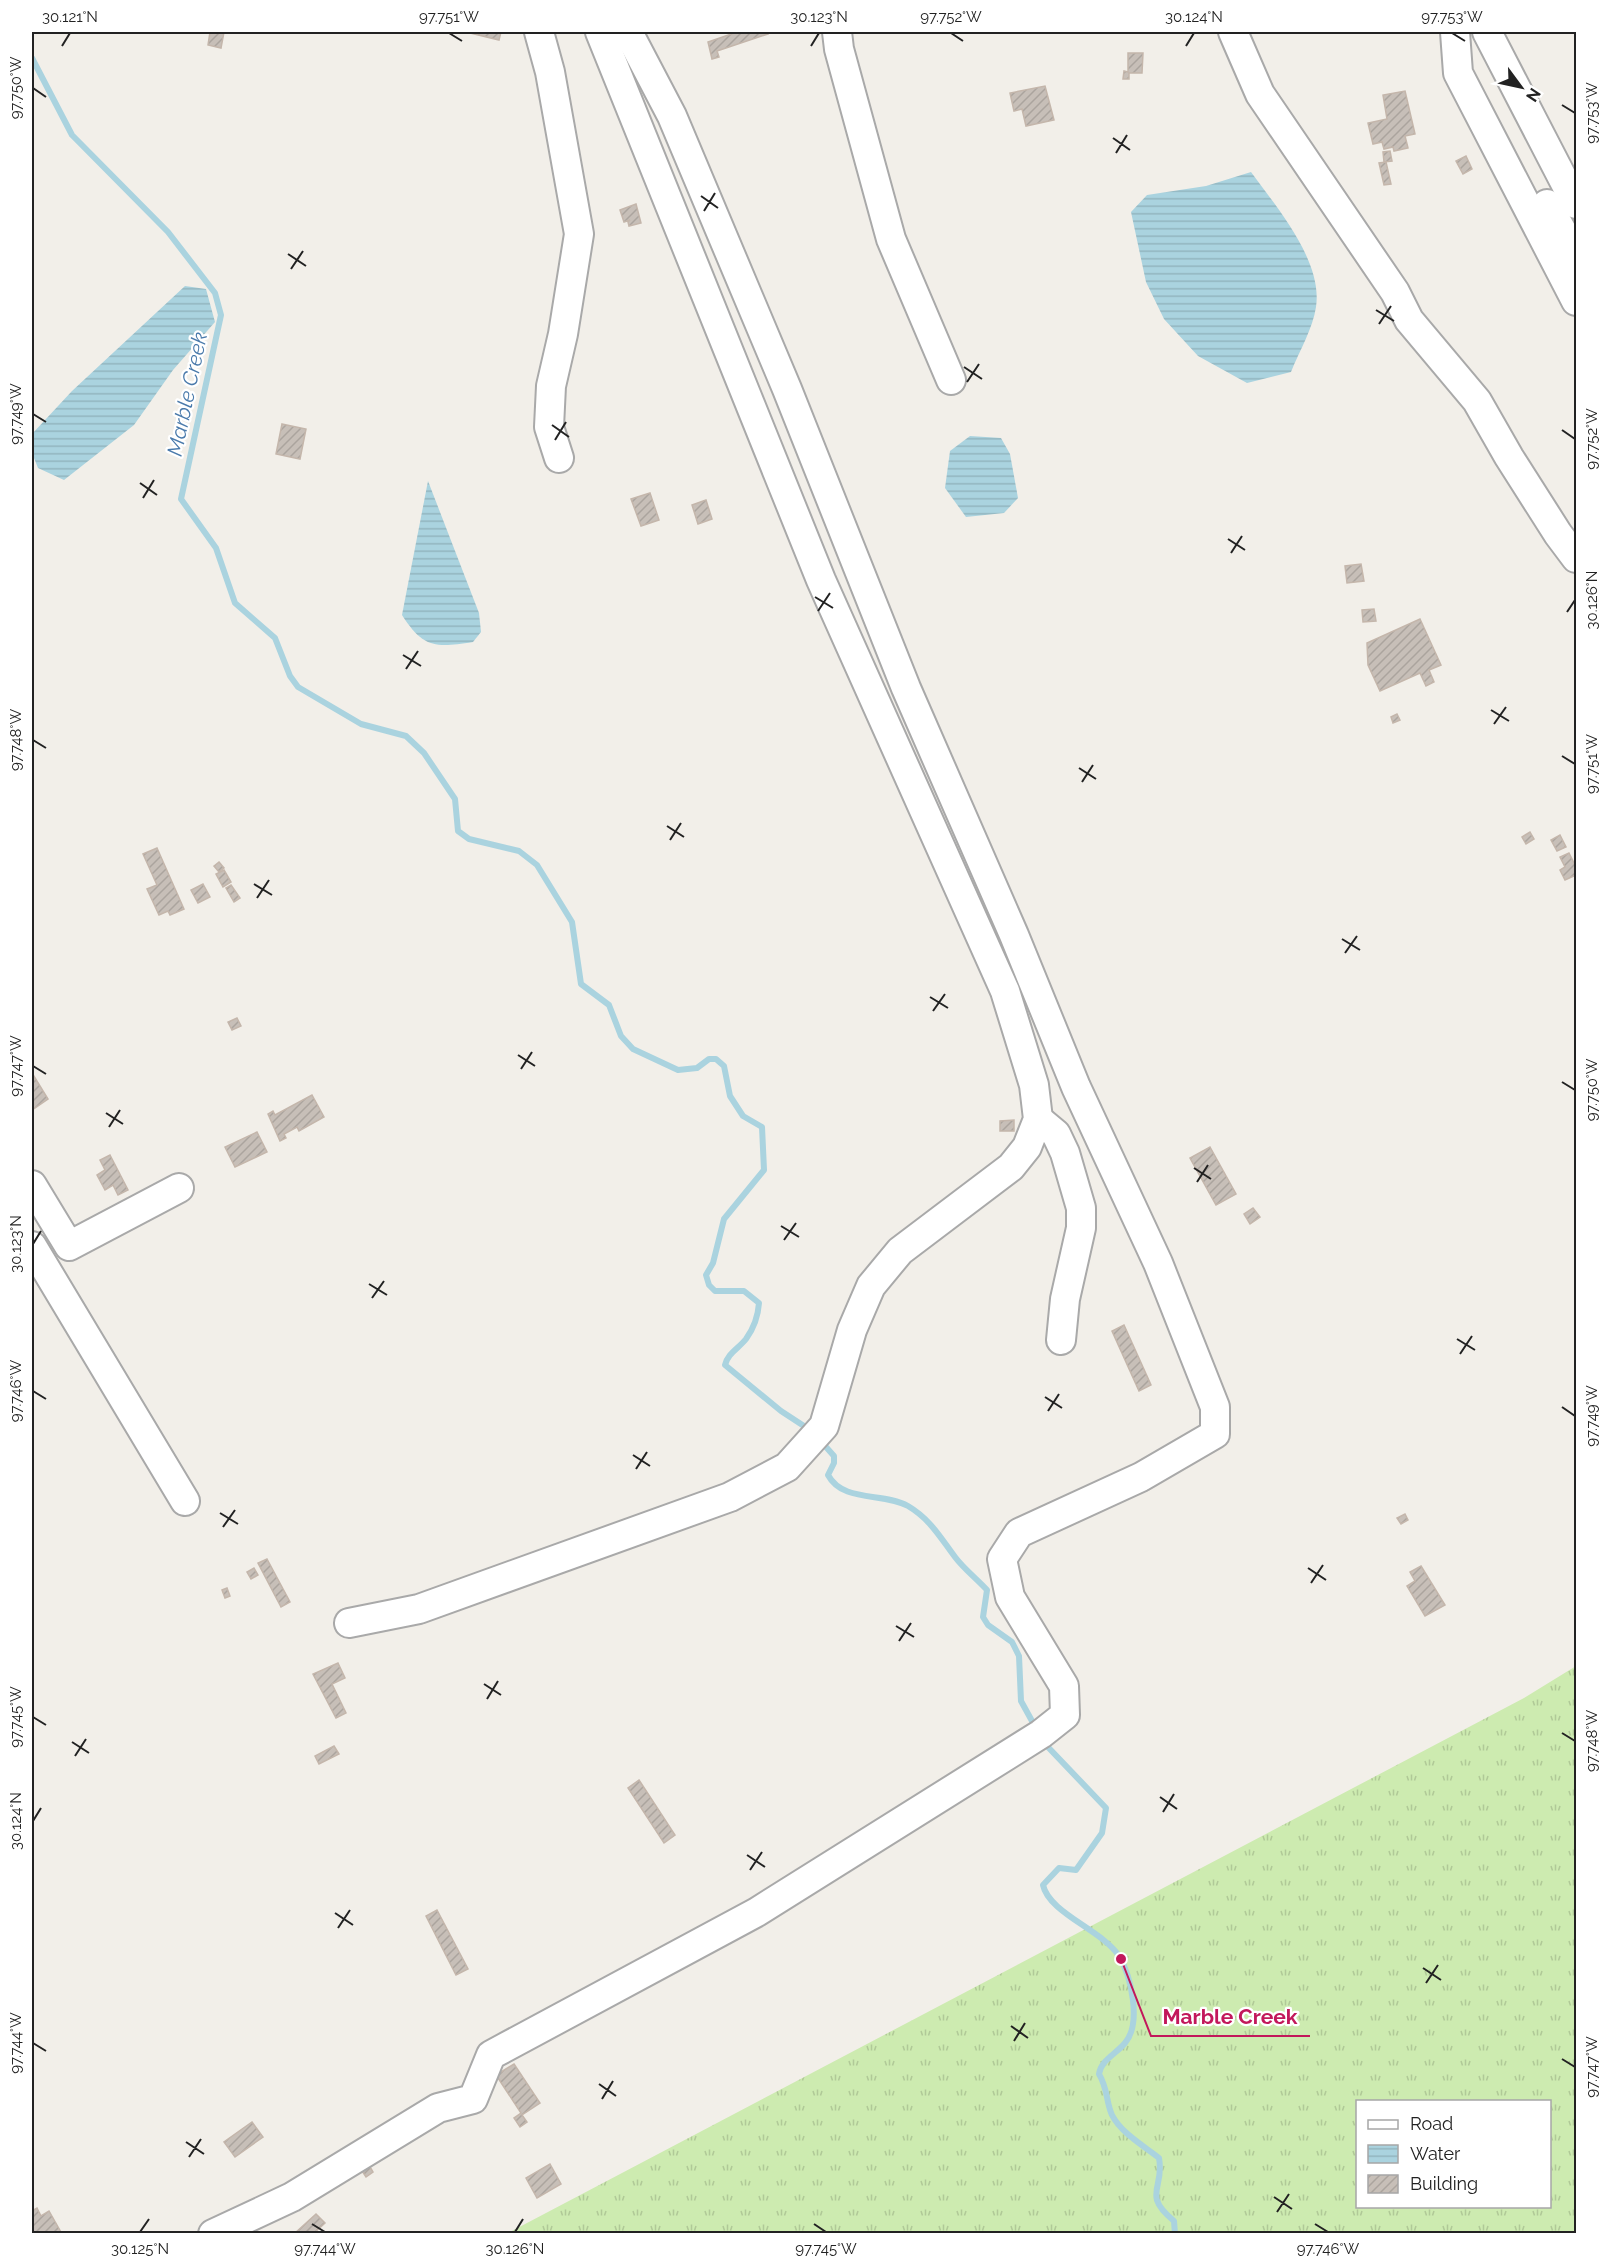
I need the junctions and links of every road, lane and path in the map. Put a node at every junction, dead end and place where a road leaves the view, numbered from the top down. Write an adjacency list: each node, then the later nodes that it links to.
1 (539, 32): 12 (lane)
2 (600, 32): 14 (lane)
3 (628, 32): 21 (lane)
4 (837, 32): 11 (lane)
5 (1233, 32): 13 (lane)
6 (1487, 32): 8 (lane)
7 (1456, 42): 9 (lane); 10 (lane)
8 (1576, 204)
9 (1576, 256)
10 (1576, 302)
11 (951, 380)
12 (559, 458)
13 (1576, 558)
14 (1038, 1119): 18 (lane); 20 (lane)
15 (32, 1185): 16 (lane)
16 (179, 1188)
17 (32, 1246): 19 (lane)
18 (1061, 1340)
19 (185, 1501)
20 (349, 1623)
21 (213, 2234)

